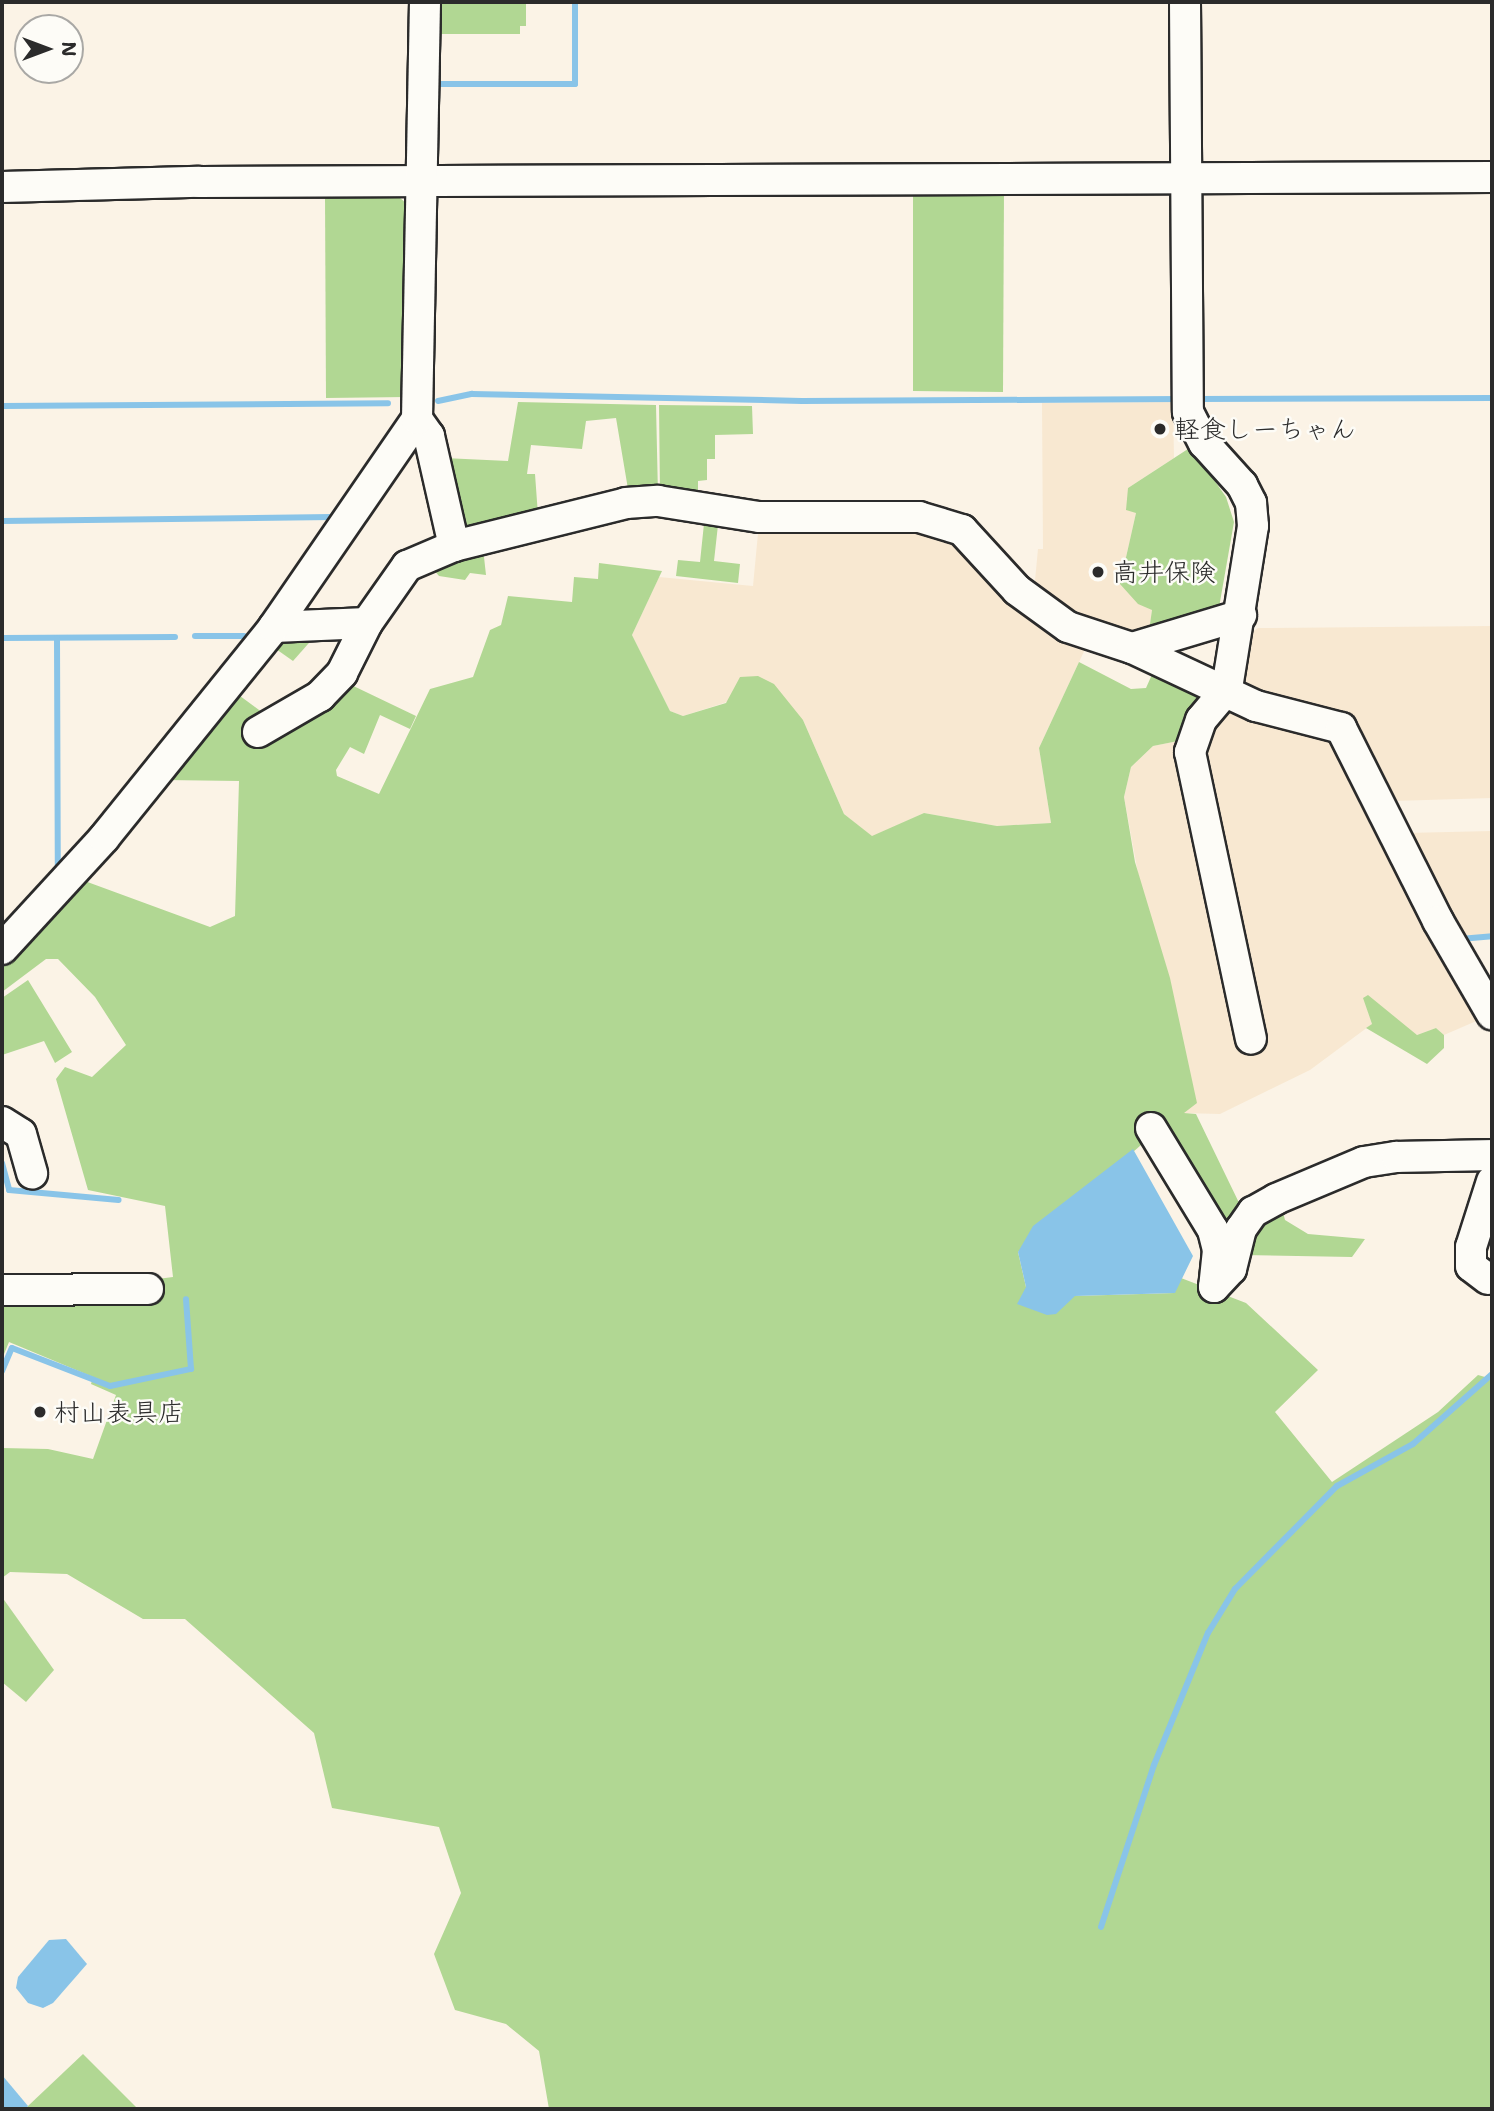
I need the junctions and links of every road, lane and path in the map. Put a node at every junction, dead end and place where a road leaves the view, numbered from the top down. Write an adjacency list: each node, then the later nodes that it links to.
1 (425, 2): 5 (street)
2 (1185, 2): 4 (street)
3 (1492, 177): 4 (street)
4 (1186, 179): 5 (street); 9 (street)
5 (423, 182): 6 (street); 7 (street)
6 (2, 187)
7 (417, 419): 8 (street); 11 (street)
8 (454, 546): 10 (street); 12 (street)
9 (1241, 615): 12 (street); 13 (street)
10 (367, 623): 11 (street); 14 (street)
11 (274, 627): 15 (street)
12 (1132, 648): 13 (street)
13 (1227, 689): 16 (street); 17 (street)
14 (258, 732)
15 (2, 949)
16 (1492, 1014)
17 (1251, 1039)
18 (2, 1122): 21 (street)
19 (1152, 1128): 20 (street)
20 (1492, 1155)
21 (32, 1173)
22 (1492, 1181): 23 (street)
23 (1488, 1279)
24 (148, 1289): 25 (street)
25 (2, 1290)

